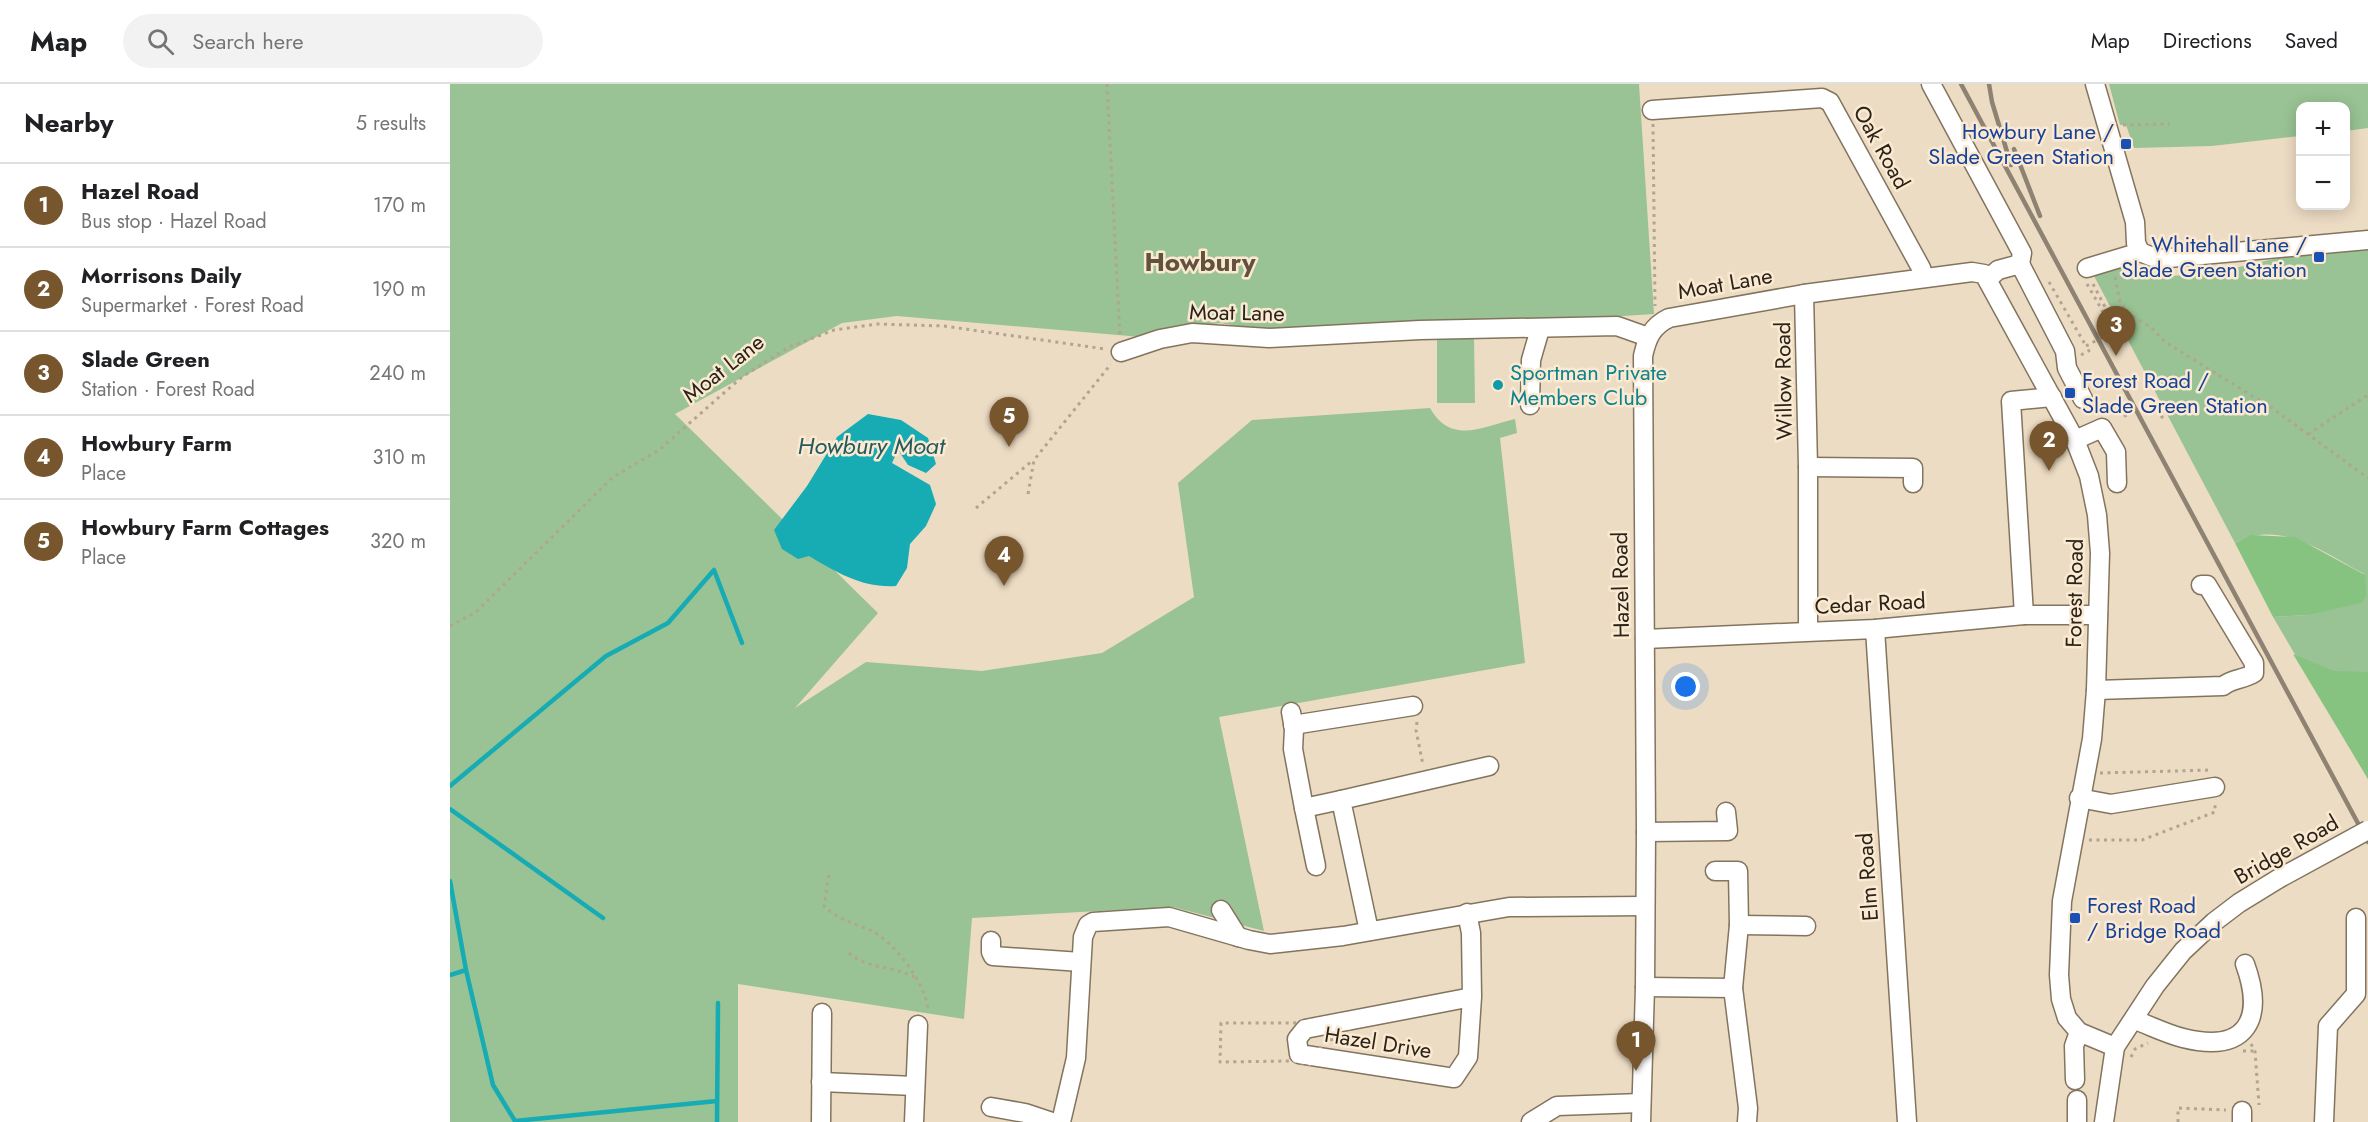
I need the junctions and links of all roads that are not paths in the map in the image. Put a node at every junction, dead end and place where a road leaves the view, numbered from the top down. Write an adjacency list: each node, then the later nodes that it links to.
1 (1931, 84): 6 (street)
2 (2095, 84): 5 (street)
3 (1652, 110): 8 (street, Oak Road)
4 (2368, 240): 5 (street)
5 (2140, 252): 7 (street)
6 (2020, 264): 9 (street); 15 (street)
7 (2087, 275)
8 (1924, 278): 9 (street, Moat Lane); 10 (street, Moat Lane)
9 (1988, 279): 14 (street, Forest Road)
10 (1804, 294): 12 (street, Moat Lane); 18 (street, Willow Road)
11 (1540, 329): 12 (street, Moat Lane); 13 (street, Moat Lane); 16 (street)
12 (1648, 337): 26 (street, Hazel Road)
13 (1120, 352)
14 (2052, 397): 17 (street, Forest Road); 22 (street)
15 (2083, 399)
16 (1530, 405)
17 (2075, 440): 20 (street); 23 (street, Forest Road)
18 (1808, 467): 19 (street, Willow Road); 25 (street, Willow Road)
19 (1913, 468)
20 (2117, 483)
21 (2201, 585): 27 (street)
22 (2024, 615): 23 (street, Cedar Road); 24 (street, Cedar Road)
23 (2098, 615): 27 (street, Forest Road)
24 (1875, 629): 25 (street, Cedar Road); 71 (street, Elm Road)
25 (1808, 630): 26 (street, Cedar Road)
26 (1645, 639): 36 (street, Hazel Road)
27 (2096, 690): 31 (street, Forest Road)
28 (1415, 709): 33 (street)
29 (1490, 766): 32 (street)
30 (2214, 787): 31 (street)
31 (2079, 798): 56 (street, Forest Road)
32 (1341, 800): 33 (street); 45 (street)
33 (1304, 808): 37 (street)
34 (1726, 812): 36 (street)
35 (2368, 830): 54 (street, Bridge Road, bridge)
36 (1646, 832): 39 (street, Hazel Road)
37 (1316, 866)
38 (1715, 871): 43 (street)
39 (1645, 906): 41 (street); 50 (street, Hazel Road)
40 (1221, 910): 46 (street)
41 (1467, 913): 45 (street); 52 (street, Hazel Drive)
42 (2356, 918): 74 (street)
43 (1739, 926): 44 (street); 51 (street)
44 (1806, 926)
45 (1369, 931): 46 (street)
46 (1238, 937): 48 (street)
47 (991, 941): 48 (street)
48 (1081, 962): 67 (street)
49 (2245, 964): 54 (street)
50 (1645, 987): 51 (street); 62 (street, Hazel Road)
51 (1733, 988): 70 (street)
52 (1472, 998): 52 (street, Hazel Drive)
53 (822, 1013): 59 (street)
54 (2135, 1020): 57 (street, Bridge Road)
55 (923, 1022): 60 (street)
56 (2079, 1032): 57 (street); 58 (street)
57 (2115, 1047): 73 (street, Bridge Road)
58 (2074, 1080)
59 (820, 1082): 60 (street); 64 (street)
60 (915, 1086): 65 (street)
61 (2077, 1100): 72 (street)
62 (1641, 1103): 68 (street); 69 (street, Hazel Road)
63 (991, 1107): 66 (street)
64 (820, 1122)
65 (914, 1122)
66 (1052, 1122)
67 (1061, 1122)
68 (1531, 1122)
69 (1641, 1122)
70 (1748, 1122)
71 (1907, 1122)
72 (2077, 1122)
73 (2104, 1122)
74 (2324, 1122)

